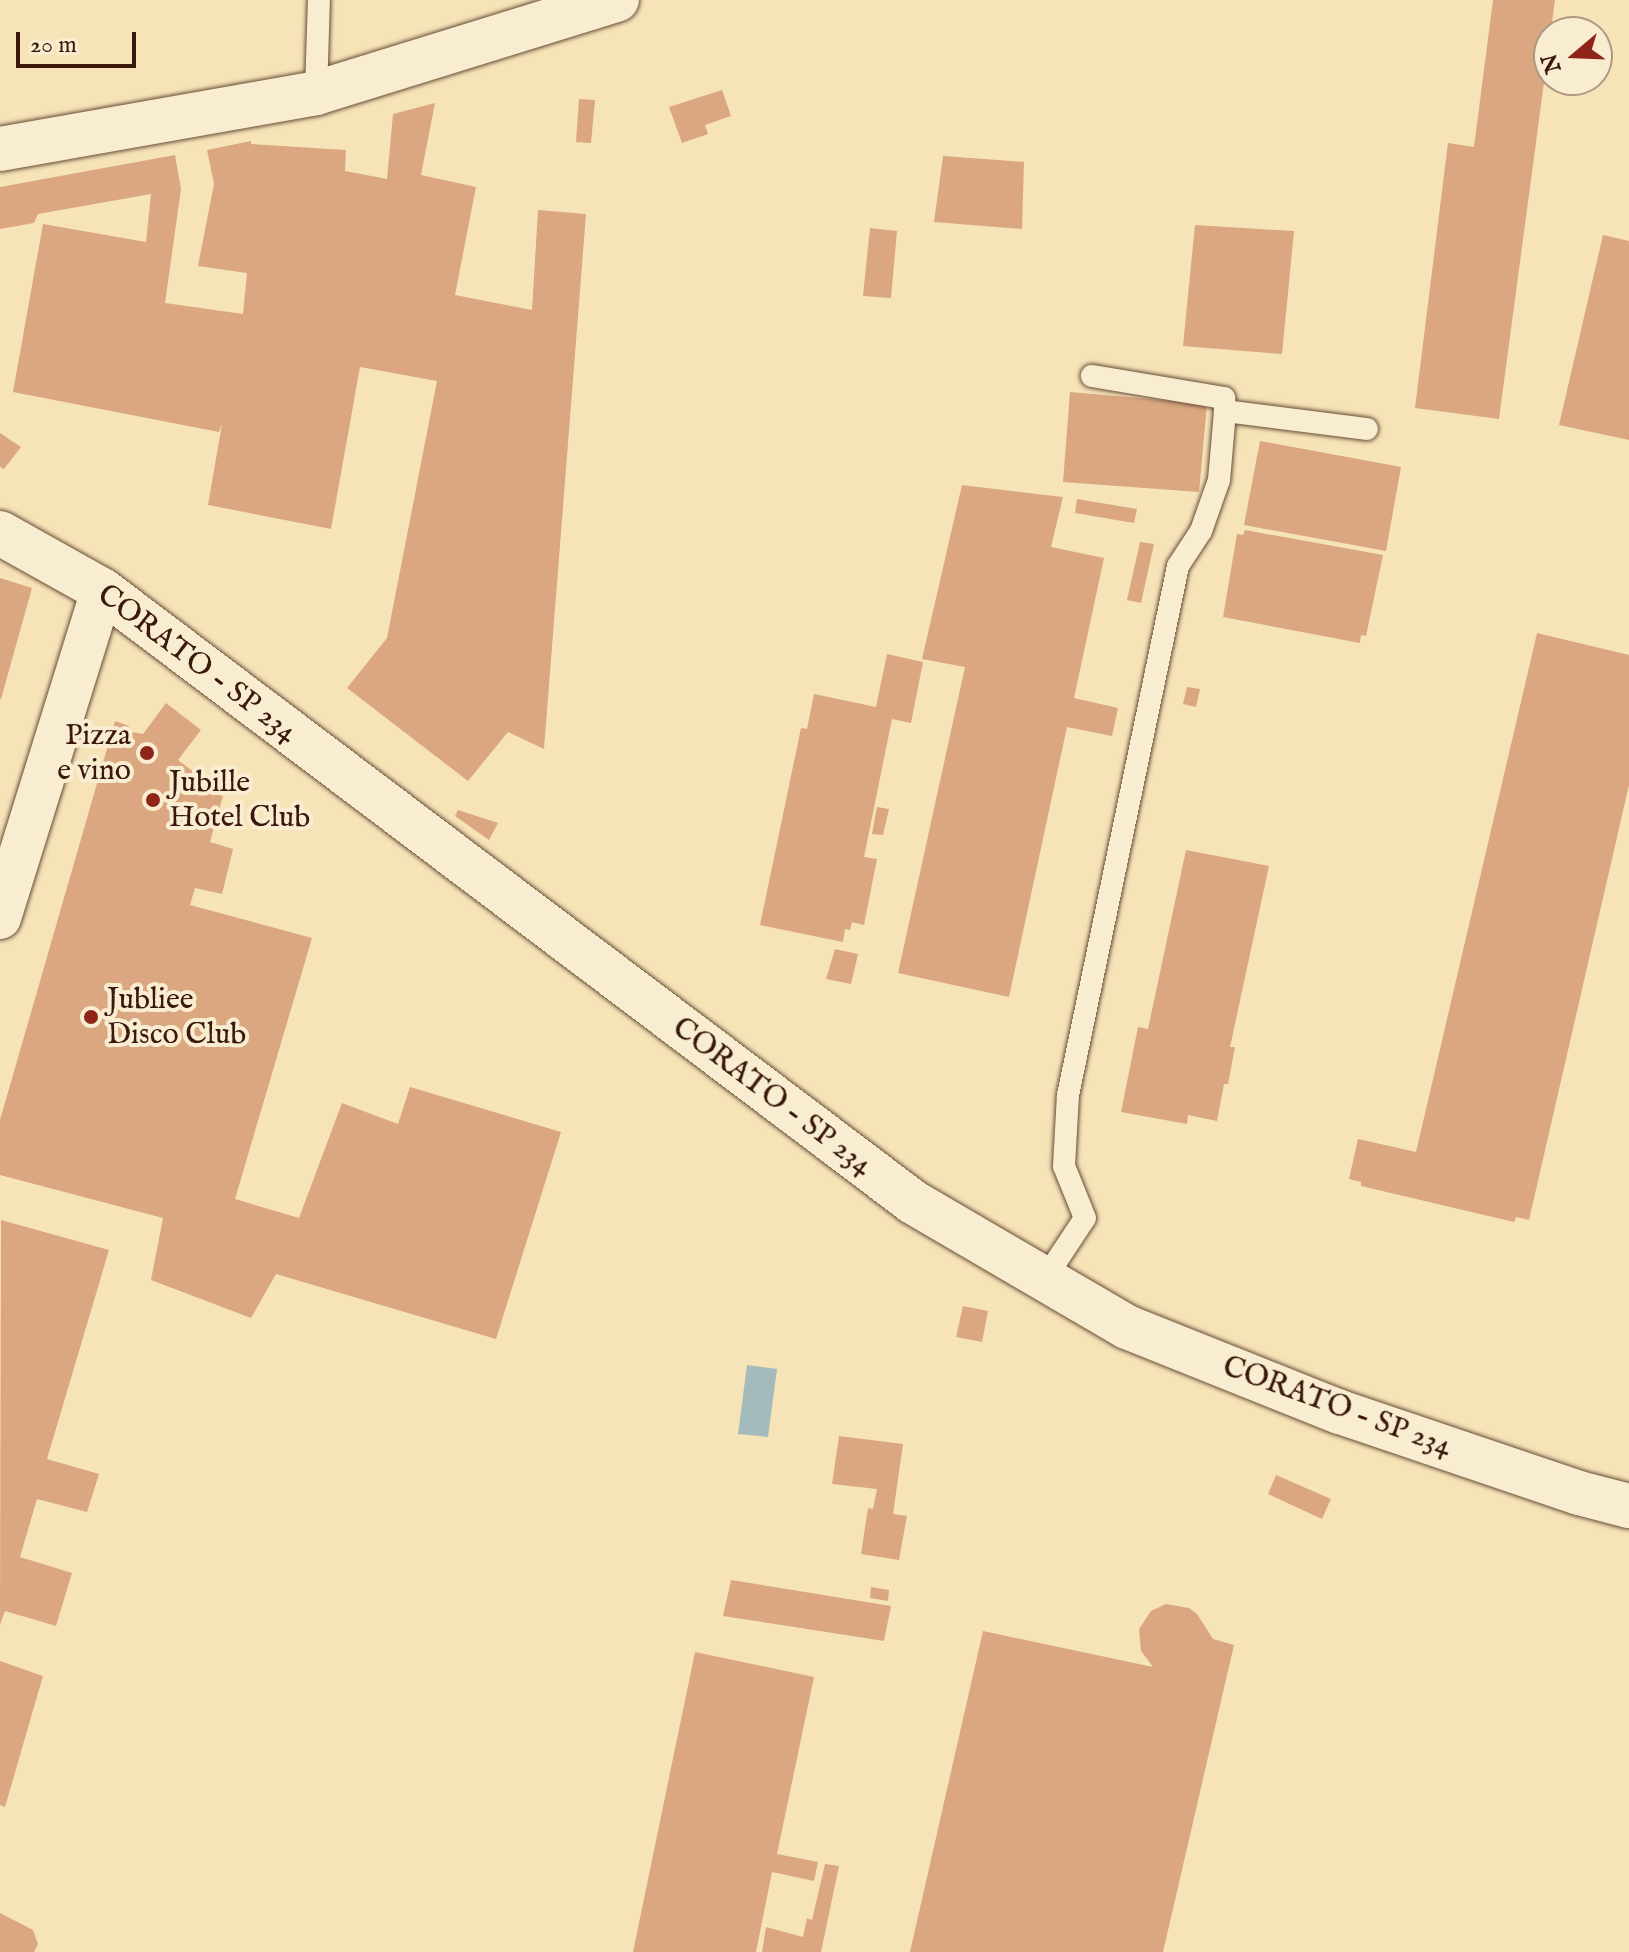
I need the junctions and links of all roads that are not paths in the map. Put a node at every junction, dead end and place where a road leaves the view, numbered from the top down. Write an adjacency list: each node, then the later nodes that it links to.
1 (319, 0): 3 (lane)
2 (617, 0): 3 (main road)
3 (316, 93): 4 (main road)
4 (0, 149)
5 (1092, 376): 6 (lane)
6 (1225, 411): 7 (lane); 11 (lane)
7 (1367, 429)
8 (0, 533): 9 (main road, CORATO - SP 234)
9 (102, 590): 10 (street); 11 (main road, CORATO - SP 234)
10 (0, 918)
11 (1044, 1280): 12 (main road, CORATO - SP 234)
12 (1629, 1506)

